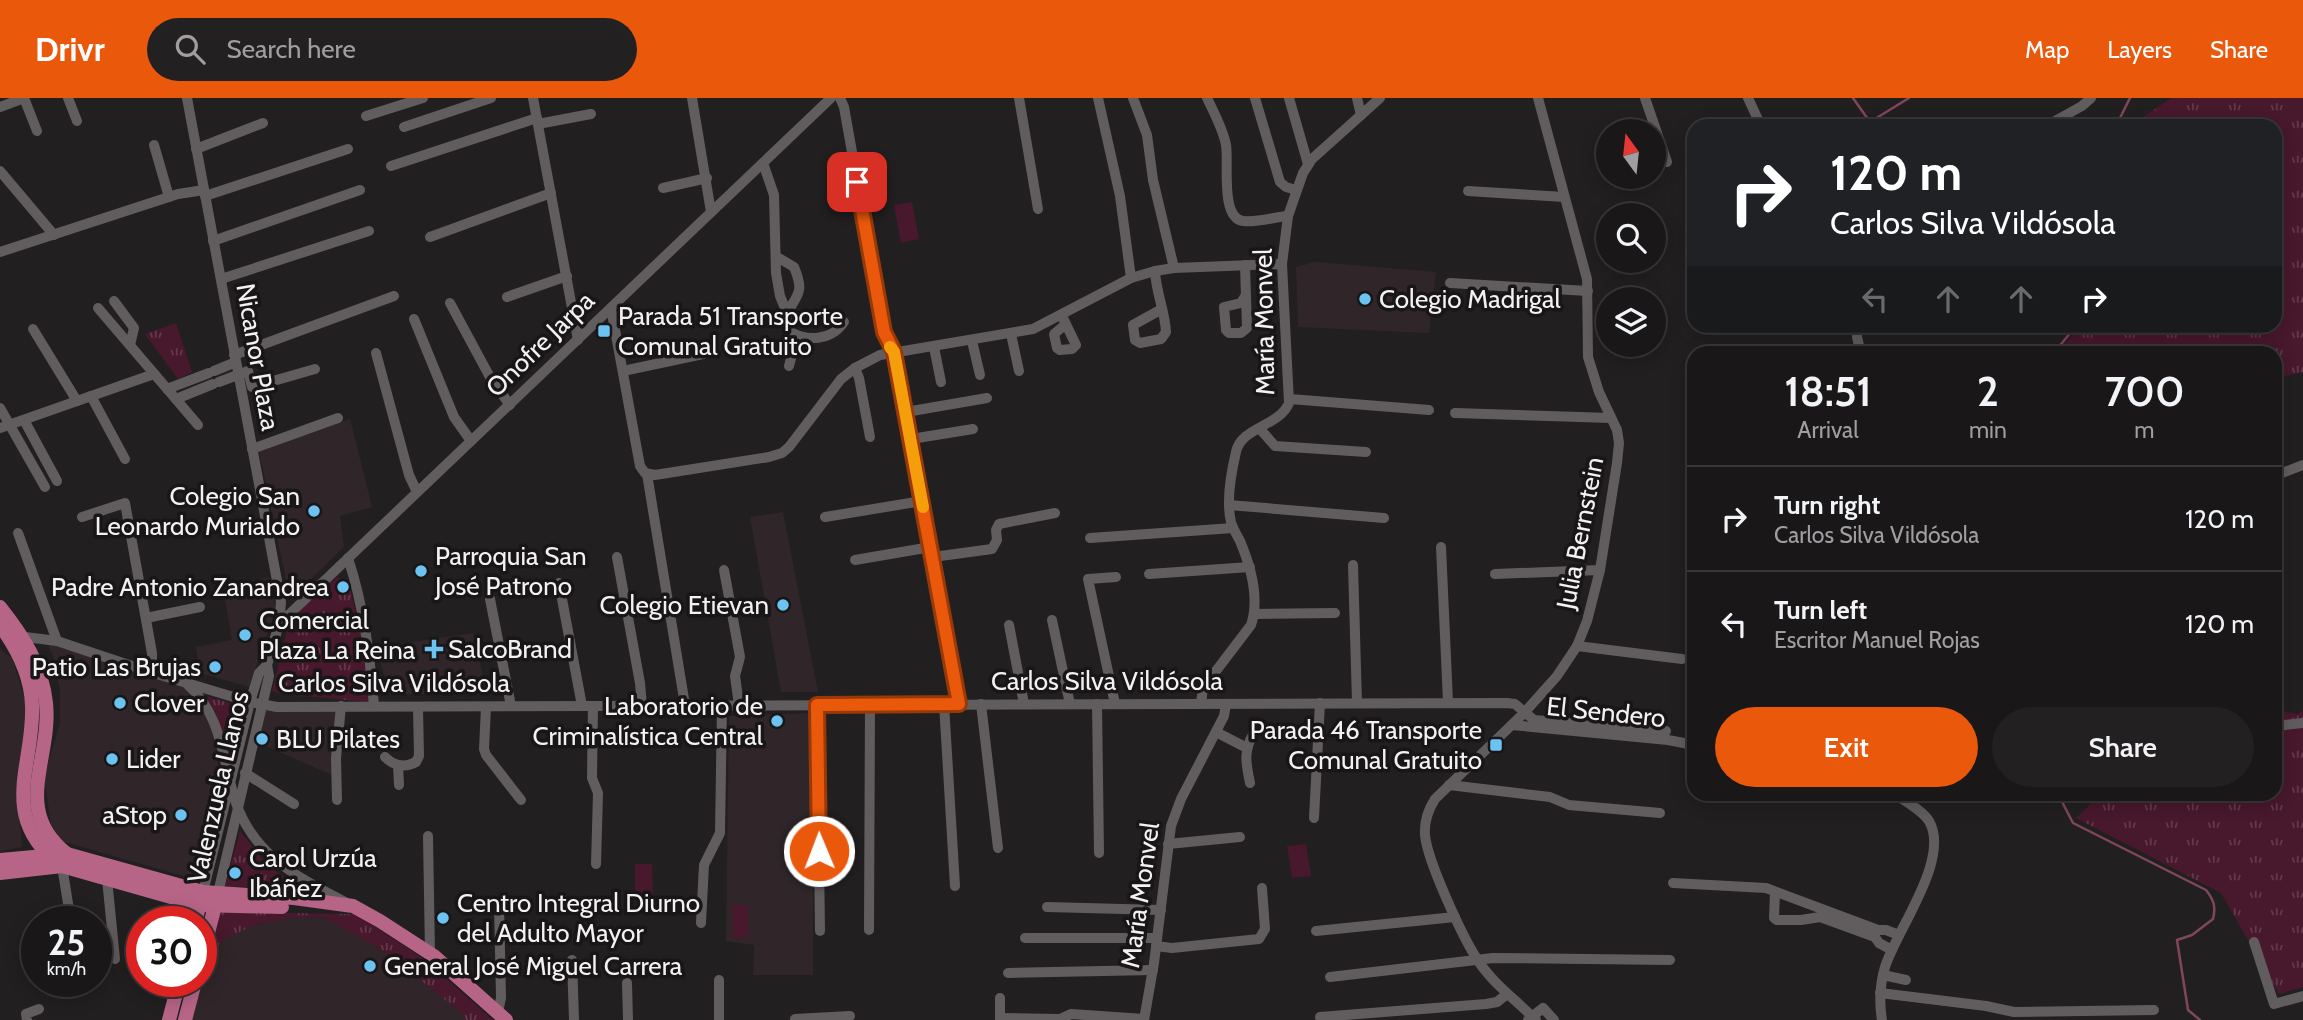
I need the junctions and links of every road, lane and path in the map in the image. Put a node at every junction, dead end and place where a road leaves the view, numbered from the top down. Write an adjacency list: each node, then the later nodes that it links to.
1 (24, 98): 22 (street); 32 (street)
2 (68, 98): 28 (street)
3 (187, 98): 34 (street, Nicanor Plaza)
4 (423, 98): 25 (street)
5 (491, 98): 31 (street)
6 (533, 98): 29 (street)
7 (692, 98): 41 (street)
8 (831, 98): 37 (street, Onofre Jarpa)
9 (840, 98): 88 (street)
10 (1019, 98): 50 (street)
11 (1098, 98): 64 (street)
12 (1133, 98): 61 (street)
13 (1207, 98): 52 (street)
14 (1255, 98): 44 (street)
15 (1289, 98): 38 (street)
16 (1357, 98): 24 (street)
17 (1380, 98): 24 (street, María Monvel)
18 (1538, 98): 49 (street, Julia Bernstein)
19 (1646, 98): 36 (street)
20 (1748, 98): 26 (street)
21 (2091, 98): 27 (street)
22 (0, 107)
23 (591, 114): 29 (street)
24 (1361, 115): 38 (street, María Monvel)
25 (366, 116)
26 (1758, 119)
27 (2059, 119)
28 (77, 121)
29 (538, 121): 39 (street); 46 (street)
30 (264, 123): 34 (street)
31 (404, 127)
32 (37, 131)
33 (154, 145): 48 (street)
34 (196, 149): 47 (street, Nicanor Plaza)
35 (348, 149): 47 (street)
36 (1667, 162)
37 (763, 163): 51 (street, Onofre Jarpa); 58 (street)
38 (1308, 164): 44 (street, María Monvel)
39 (391, 166)
40 (2, 174): 54 (street)
41 (707, 178): 42 (street); 51 (street)
42 (663, 188)
43 (360, 190): 56 (street)
44 (1296, 190): 52 (street, María Monvel)
45 (1468, 191): 49 (street)
46 (551, 192): 55 (street); 63 (street)
47 (204, 193): 48 (street); 56 (street, Nicanor Plaza)
48 (169, 197): 54 (street)
49 (1564, 197): 67 (street, Julia Bernstein)
50 (1038, 209)
51 (711, 212): 74 (street, Onofre Jarpa)
52 (1288, 216): 59 (street, María Monvel)
53 (369, 231): 65 (street)
54 (54, 235): 57 (street)
55 (430, 237)
56 (213, 241): 65 (street, Nicanor Plaza)
57 (0, 253)
58 (777, 257): 76 (street); 76 (street)
59 (1282, 264): 60 (street); 106 (street, María Monvel)
60 (1245, 265): 61 (street); 68 (street)
61 (1174, 268): 62 (street)
62 (1155, 271): 64 (street); 75 (street)
63 (567, 276): 70 (street); 83 (street)
64 (1131, 278): 81 (street)
65 (221, 279): 91 (street, Nicanor Plaza)
66 (1450, 284): 67 (street)
67 (1588, 291): 114 (street, Julia Bernstein)
68 (1246, 295)
69 (394, 296): 91 (street)
70 (507, 297)
71 (114, 300): 85 (street)
72 (450, 303): 108 (street)
73 (98, 308): 85 (street)
74 (611, 308): 83 (street, Onofre Jarpa); 95 (street)
75 (1162, 309)
76 (787, 313): 80 (street)
77 (414, 319): 122 (street)
78 (844, 322): 82 (street)
79 (33, 329): 107 (street)
80 (789, 331): 82 (street); 87 (street)
81 (1011, 334): 84 (street); 96 (street)
82 (802, 339): 87 (street)
83 (578, 340): 108 (street, Onofre Jarpa)
84 (972, 341): 86 (street); 99 (street)
85 (130, 345): 97 (street)
86 (934, 346): 88 (street); 100 (street)
87 (793, 351): 92 (street)
88 (894, 352): 94 (street); 111 (street)
89 (376, 353): 131 (street)
90 (703, 354): 95 (street)
91 (235, 359): 98 (street, Nicanor Plaza); 102 (street)
92 (789, 366)
93 (315, 369): 101 (street)
94 (855, 369): 120 (street); 127 (street)
95 (623, 371): 127 (street)
96 (1019, 371)
97 (154, 374): 102 (street); 103 (street)
98 (238, 375): 101 (street, Nicanor Plaza); 105 (street)
99 (980, 375)
100 (941, 382)
101 (246, 388): 123 (street, Nicanor Plaza)
102 (167, 389): 105 (street)
103 (91, 396): 107 (street); 125 (street)
104 (987, 398): 111 (street)
105 (176, 399): 116 (street)
106 (1290, 399): 110 (street); 119 (street, María Monvel)
107 (78, 401): 115 (street)
108 (510, 405): 122 (street, Onofre Jarpa)
109 (0, 408): 117 (street)
110 (1429, 410)
111 (906, 412): 121 (street)
112 (1455, 413): 114 (street)
113 (338, 418): 123 (street)
114 (1611, 418): 149 (street, Julia Bernstein)
115 (24, 420): 117 (street); 129 (street)
116 (198, 425)
117 (5, 427): 130 (street)
118 (973, 429): 121 (street)
119 (1260, 429): 124 (street); 133 (street, María Monvel)
120 (870, 437)
121 (911, 439): 132 (street)
122 (471, 441): 131 (street, Onofre Jarpa)
123 (252, 449): 161 (street, Nicanor Plaza)
124 (1366, 452)
125 (125, 459)
126 (2303, 465): 128 (street)
127 (646, 474): 184 (street)
128 (2282, 476)
129 (58, 481)
130 (46, 487)
131 (417, 492): 144 (street, Onofre Jarpa)
132 (922, 501): 136 (street); 142 (street)
133 (1229, 505): 137 (street); 138 (street, María Monvel)
134 (1055, 513): 142 (street)
135 (82, 517): 159 (street)
136 (825, 517)
137 (1384, 517)
138 (1233, 528): 140 (street); 147 (street, María Monvel)
139 (18, 533): 164 (street)
140 (1090, 538)
141 (1441, 547): 171 (street)
142 (932, 552): 145 (street); 176 (street)
143 (617, 557): 194 (street)
144 (348, 558): 161 (street, Onofre Jarpa); 190 (street)
145 (855, 560)
146 (1353, 565): 174 (street)
147 (1250, 567): 150 (street); 158 (street, María Monvel)
148 (724, 570): 186 (street)
149 (1600, 570): 151 (street); 165 (street, Julia Bernstein)
150 (1149, 573)
151 (1495, 574)
152 (1116, 577): 181 (street)
153 (559, 583): 193 (street)
154 (490, 599): 192 (street)
155 (0, 607): 163 (main road)
156 (200, 607): 159 (street)
157 (1335, 613): 158 (street)
158 (1254, 614): 172 (street)
159 (146, 618): 168 (street)
160 (1052, 620): 179 (street)
161 (279, 624): 167 (street, Valenzuela Llanos)
162 (1009, 625): 178 (street)
163 (6, 636): 164 (street, Carlos Silva Vildósola); 217 (main road); 228 (main road)
164 (57, 641): 168 (street, Carlos Silva Vildósola)
165 (1577, 646): 166 (street); 196 (street, Julia Bernstein)
166 (1682, 659)
167 (267, 665): 170 (street, Valenzuela Llanos); 183 (street, Valenzuela Llanos)
168 (148, 671): 169 (street, Carlos Silva Vildósola)
169 (186, 683): 170 (street, Carlos Silva Vildósola); 208 (street)
170 (250, 702): 183 (street, Carlos Silva Vildósola); 208 (street, Valenzuela Llanos)
171 (1448, 702): 174 (street, Carlos Silva Vildósola); 196 (street, Carlos Silva Vildósola)
172 (1201, 703): 181 (street, Carlos Silva Vildósola); 182 (street, Carlos Silva Vildósola)
173 (1320, 703): 174 (street, Carlos Silva Vildósola); 182 (street, Carlos Silva Vildósola); 219 (street)
174 (1357, 703)
175 (944, 704): 176 (street, Carlos Silva Vildósola); 188 (street, Carlos Silva Vildósola); 233 (street)
176 (959, 704): 177 (street, Carlos Silva Vildósola)
177 (981, 704): 178 (street, Carlos Silva Vildósola); 223 (street)
178 (1024, 704): 179 (street, Carlos Silva Vildósola)
179 (1070, 704): 180 (street, Carlos Silva Vildósola)
180 (1097, 704): 181 (street, Carlos Silva Vildósola); 224 (street)
181 (1115, 704)
182 (1226, 704): 200 (street, María Monvel)
183 (262, 705): 189 (street, Carlos Silva Vildósola); 207 (street, Valenzuela Llanos)
184 (685, 705): 185 (street, Carlos Silva Vildósola); 194 (street, Carlos Silva Vildósola)
185 (722, 705): 186 (street, Carlos Silva Vildósola); 247 (street)
186 (740, 705): 187 (street, Carlos Silva Vildósola)
187 (817, 705): 188 (street, Carlos Silva Vildósola); 249 (street)
188 (870, 705): 248 (street)
189 (341, 706): 190 (street, Carlos Silva Vildósola); 212 (street)
190 (374, 706): 191 (street, Carlos Silva Vildósola)
191 (418, 706): 195 (street, Carlos Silva Vildósola); 206 (street)
192 (511, 706): 193 (street, Carlos Silva Vildósola); 195 (street, Carlos Silva Vildósola)
193 (588, 706): 194 (street, Carlos Silva Vildósola); 229 (street)
194 (642, 706)
195 (486, 707): 213 (street)
196 (1525, 712): 199 (street, Julia Bernstein); 201 (street, Carlos Silva Vildósola)
197 (2303, 723): 198 (street)
198 (2282, 725)
199 (1512, 726): 203 (street, El Sendero); 211 (street, Julia Bernstein)
200 (1216, 732): 204 (street); 222 (street, María Monvel)
201 (1666, 732)
202 (1254, 733): 204 (street)
203 (1687, 744)
204 (1247, 748): 209 (street)
205 (385, 757): 206 (street)
206 (398, 765): 210 (street)
207 (245, 773): 215 (street); 216 (street, Valenzuela Llanos)
208 (231, 782): 216 (street); 236 (street, Valenzuela Llanos)
209 (1250, 783)
210 (399, 785)
211 (1449, 785): 218 (street); 246 (street, Julia Bernstein)
212 (337, 800)
213 (521, 800)
214 (1904, 801): 251 (street)
215 (294, 804)
216 (237, 805): 237 (street, Valenzuela Llanos); 242 (street)
217 (24, 807): 225 (main road); 226 (main road)
218 (1660, 813)
219 (1314, 818)
220 (428, 836): 256 (street)
221 (1240, 837): 222 (street)
222 (1168, 844): 244 (street, María Monvel)
223 (998, 848)
224 (1099, 853)
225 (49, 855): 226 (main road); 228 (main road)
226 (19, 859): 227 (main road)
227 (0, 860)
228 (64, 860): 230 (main road); 231 (main road); 236 (main road); 239 (street)
229 (596, 864)
230 (0, 873)
231 (107, 880): 236 (main road); 257 (street)
232 (1674, 883): 235 (street)
233 (955, 886)
234 (1262, 888): 253 (street)
235 (1775, 892): 245 (street); 245 (street)
236 (201, 898): 237 (main road); 240 (main road, Valenzuela Llanos)
237 (217, 899): 241 (main road, Valenzuela Llanos); 242 (main road)
238 (499, 904): 276 (street)
239 (69, 906)
240 (199, 906)
241 (215, 906)
242 (353, 906): 256 (main road)
243 (1047, 907): 244 (street)
244 (1161, 910): 253 (street, María Monvel)
245 (1821, 913): 251 (street); 255 (street)
246 (1455, 917): 250 (street); 258 (street, Julia Bernstein)
247 (701, 923)
248 (869, 930)
249 (820, 931)
250 (1316, 931)
251 (1899, 935): 255 (street)
252 (1025, 938): 253 (street)
253 (1156, 942): 261 (street, María Monvel)
254 (2254, 942): 270 (street)
255 (1892, 950): 263 (street)
256 (430, 954): 276 (main road)
257 (115, 959)
258 (1477, 959): 260 (street); 264 (street); 269 (street, Julia Bernstein)
259 (572, 960): 285 (street)
260 (1670, 960)
261 (1153, 970): 262 (street); 288 (street, María Monvel)
262 (1008, 973)
263 (1883, 975): 265 (street); 268 (street)
264 (1330, 977)
265 (1906, 980)
266 (719, 981): 287 (street)
267 (627, 983): 286 (street)
268 (1881, 993): 275 (street); 290 (street)
269 (1507, 994): 278 (street); 279 (street, Julia Bernstein)
270 (2303, 996)
271 (175, 997): 283 (main road)
272 (191, 997): 284 (main road)
273 (1000, 998): 281 (street)
274 (39, 1009): 282 (street)
275 (2154, 1010)
276 (502, 1016)
277 (849, 1016): 280 (street)
278 (1320, 1017)
279 (1532, 1018): 289 (street)
280 (793, 1019)
281 (1000, 1019): 288 (street)
282 (27, 1020)
283 (169, 1020)
284 (185, 1020)
285 (574, 1020)
286 (628, 1020)
287 (719, 1020)
288 (1144, 1020)
289 (1554, 1020)
290 (1882, 1020)

